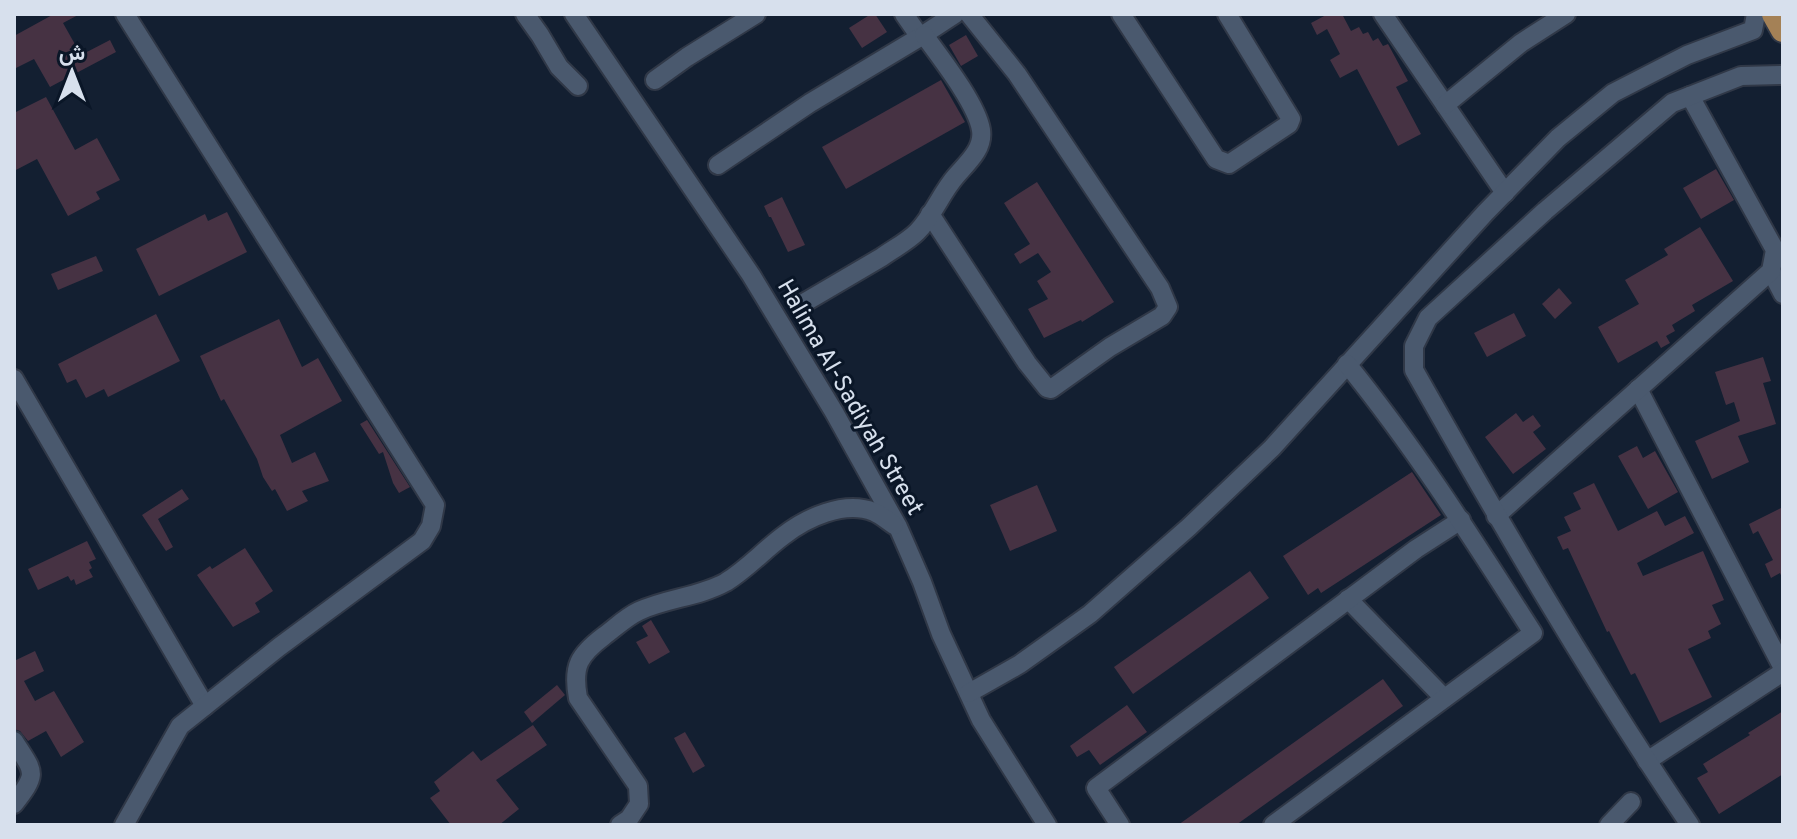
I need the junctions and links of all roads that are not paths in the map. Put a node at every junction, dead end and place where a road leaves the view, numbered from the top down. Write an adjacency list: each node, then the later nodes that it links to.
1 (125, 14): 37 (street)
2 (525, 14): 18 (street)
3 (574, 14): 32 (street, Halima Al-Sadiyah Street)
4 (756, 14): 17 (street)
5 (904, 14): 15 (street)
6 (955, 14): 15 (street)
7 (969, 14): 23 (street)
8 (1121, 14): 9 (street)
9 (1227, 14)
10 (1383, 14): 20 (street)
11 (1566, 14): 20 (street)
12 (1756, 14): 22 (street)
13 (1774, 14): 14 (main road)
14 (1783, 30)
15 (922, 36): 21 (street); 23 (street)
16 (1783, 75): 19 (street)
17 (655, 80)
18 (578, 86)
19 (1690, 96): 24 (street); 30 (street)
20 (1445, 105): 22 (street)
21 (718, 165)
22 (1505, 193): 27 (street)
23 (930, 214): 26 (street)
24 (1771, 271): 25 (street); 29 (street)
25 (1783, 294)
26 (802, 304)
27 (1347, 364): 31 (street); 35 (street)
28 (14, 379): 37 (street)
29 (1638, 389): 30 (street); 34 (street)
30 (1496, 516): 39 (street)
31 (1461, 520): 33 (street); 36 (street)
32 (898, 527): 35 (street, Halima Al-Sadiyah Street); 43 (street)
33 (1348, 599): 36 (street); 45 (street)
34 (1783, 670): 39 (street)
35 (969, 693): 44 (street, Halima Al-Sadiyah Street)
36 (1444, 698): 46 (street)
37 (205, 706): 42 (street)
38 (14, 741): 41 (street)
39 (1647, 761): 48 (street)
40 (1631, 802): 47 (street)
41 (14, 804)
42 (124, 825)
43 (620, 825)
44 (1047, 825)
45 (1120, 825)
46 (1273, 825)
47 (1609, 825)
48 (1690, 825)

